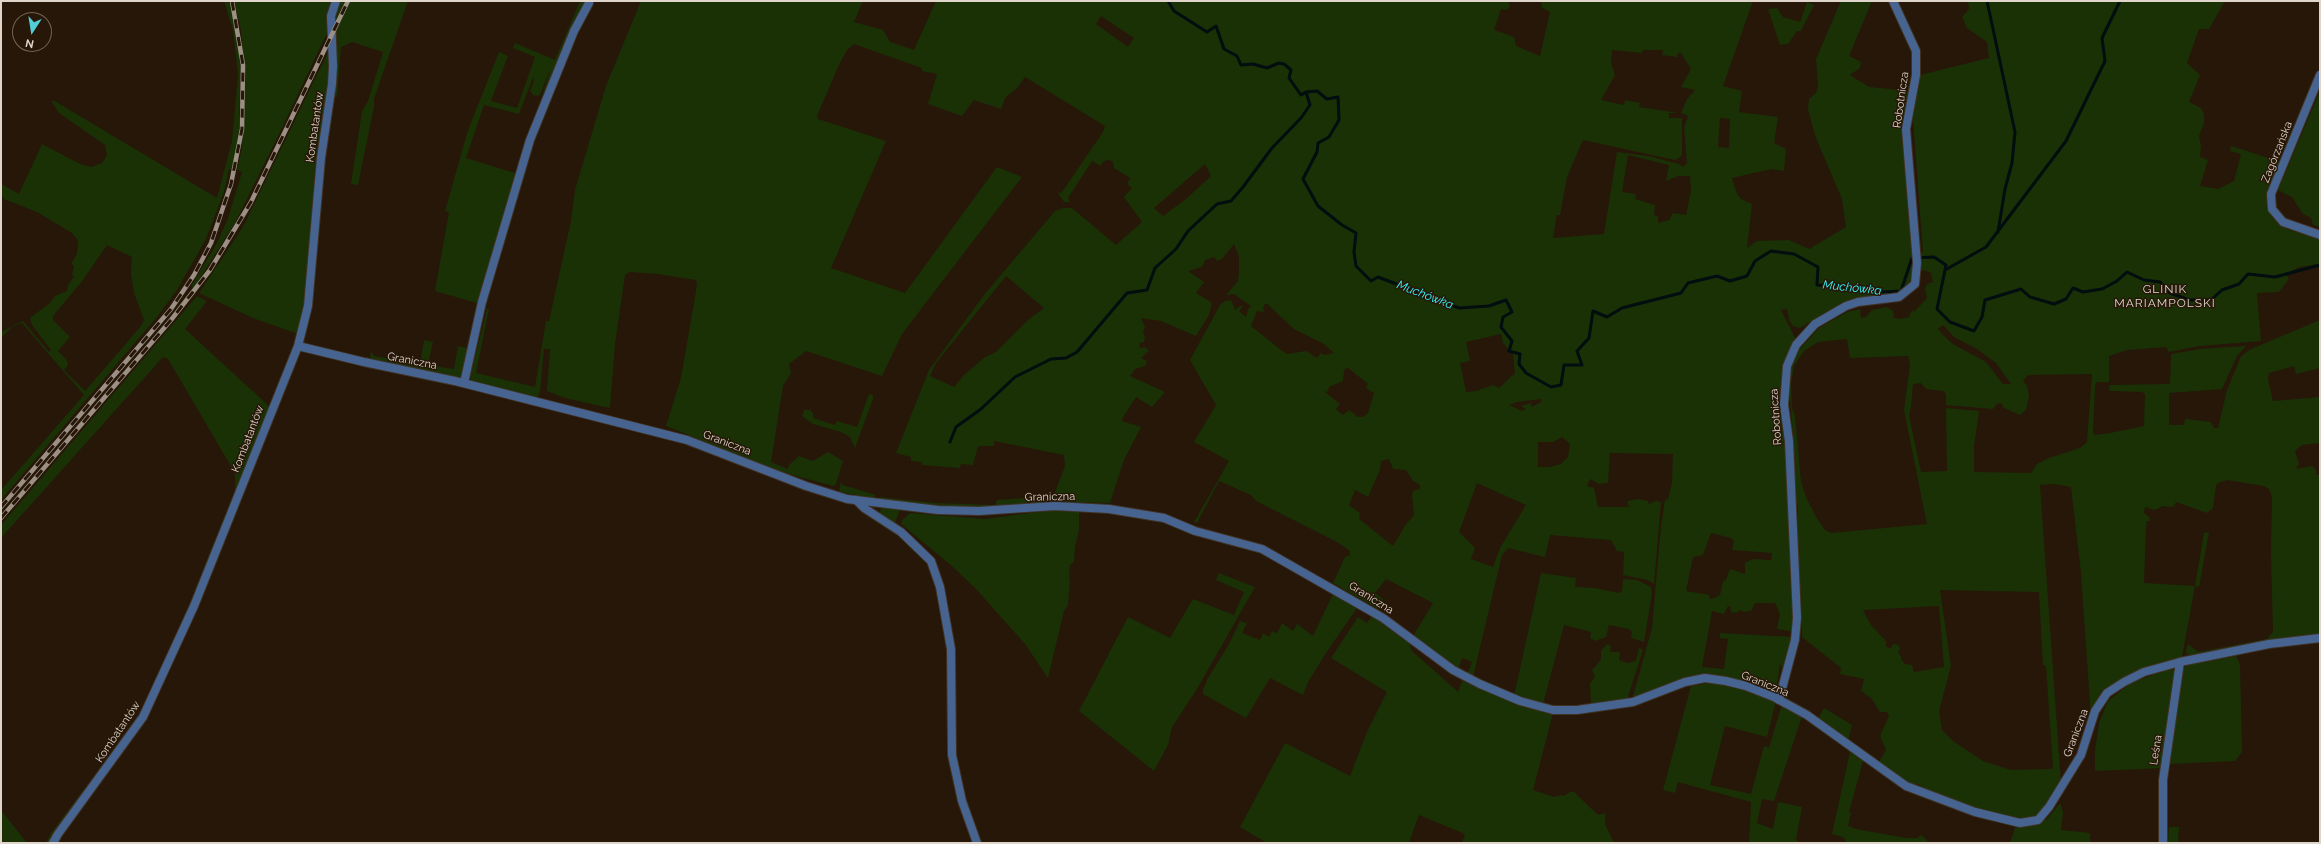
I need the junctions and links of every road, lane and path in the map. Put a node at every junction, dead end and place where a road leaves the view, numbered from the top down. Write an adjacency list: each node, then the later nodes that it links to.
1 (336, 1): 6 (street, Kombatantów)
2 (1893, 1): 11 (street, Robotnicza)
3 (589, 3): 7 (street)
4 (2320, 75): 5 (street, Zagórzańska)
5 (2320, 235)
6 (298, 346): 7 (street, Graniczna); 12 (street, Kombatantów)
7 (464, 383): 8 (street, Graniczna)
8 (856, 500): 11 (street, Graniczna); 13 (street)
9 (2320, 638): 10 (street, Graniczna)
10 (2180, 662): 11 (street, Graniczna); 14 (street, Leśna)
11 (1779, 700)
12 (53, 843)
13 (977, 843)
14 (2163, 843)

